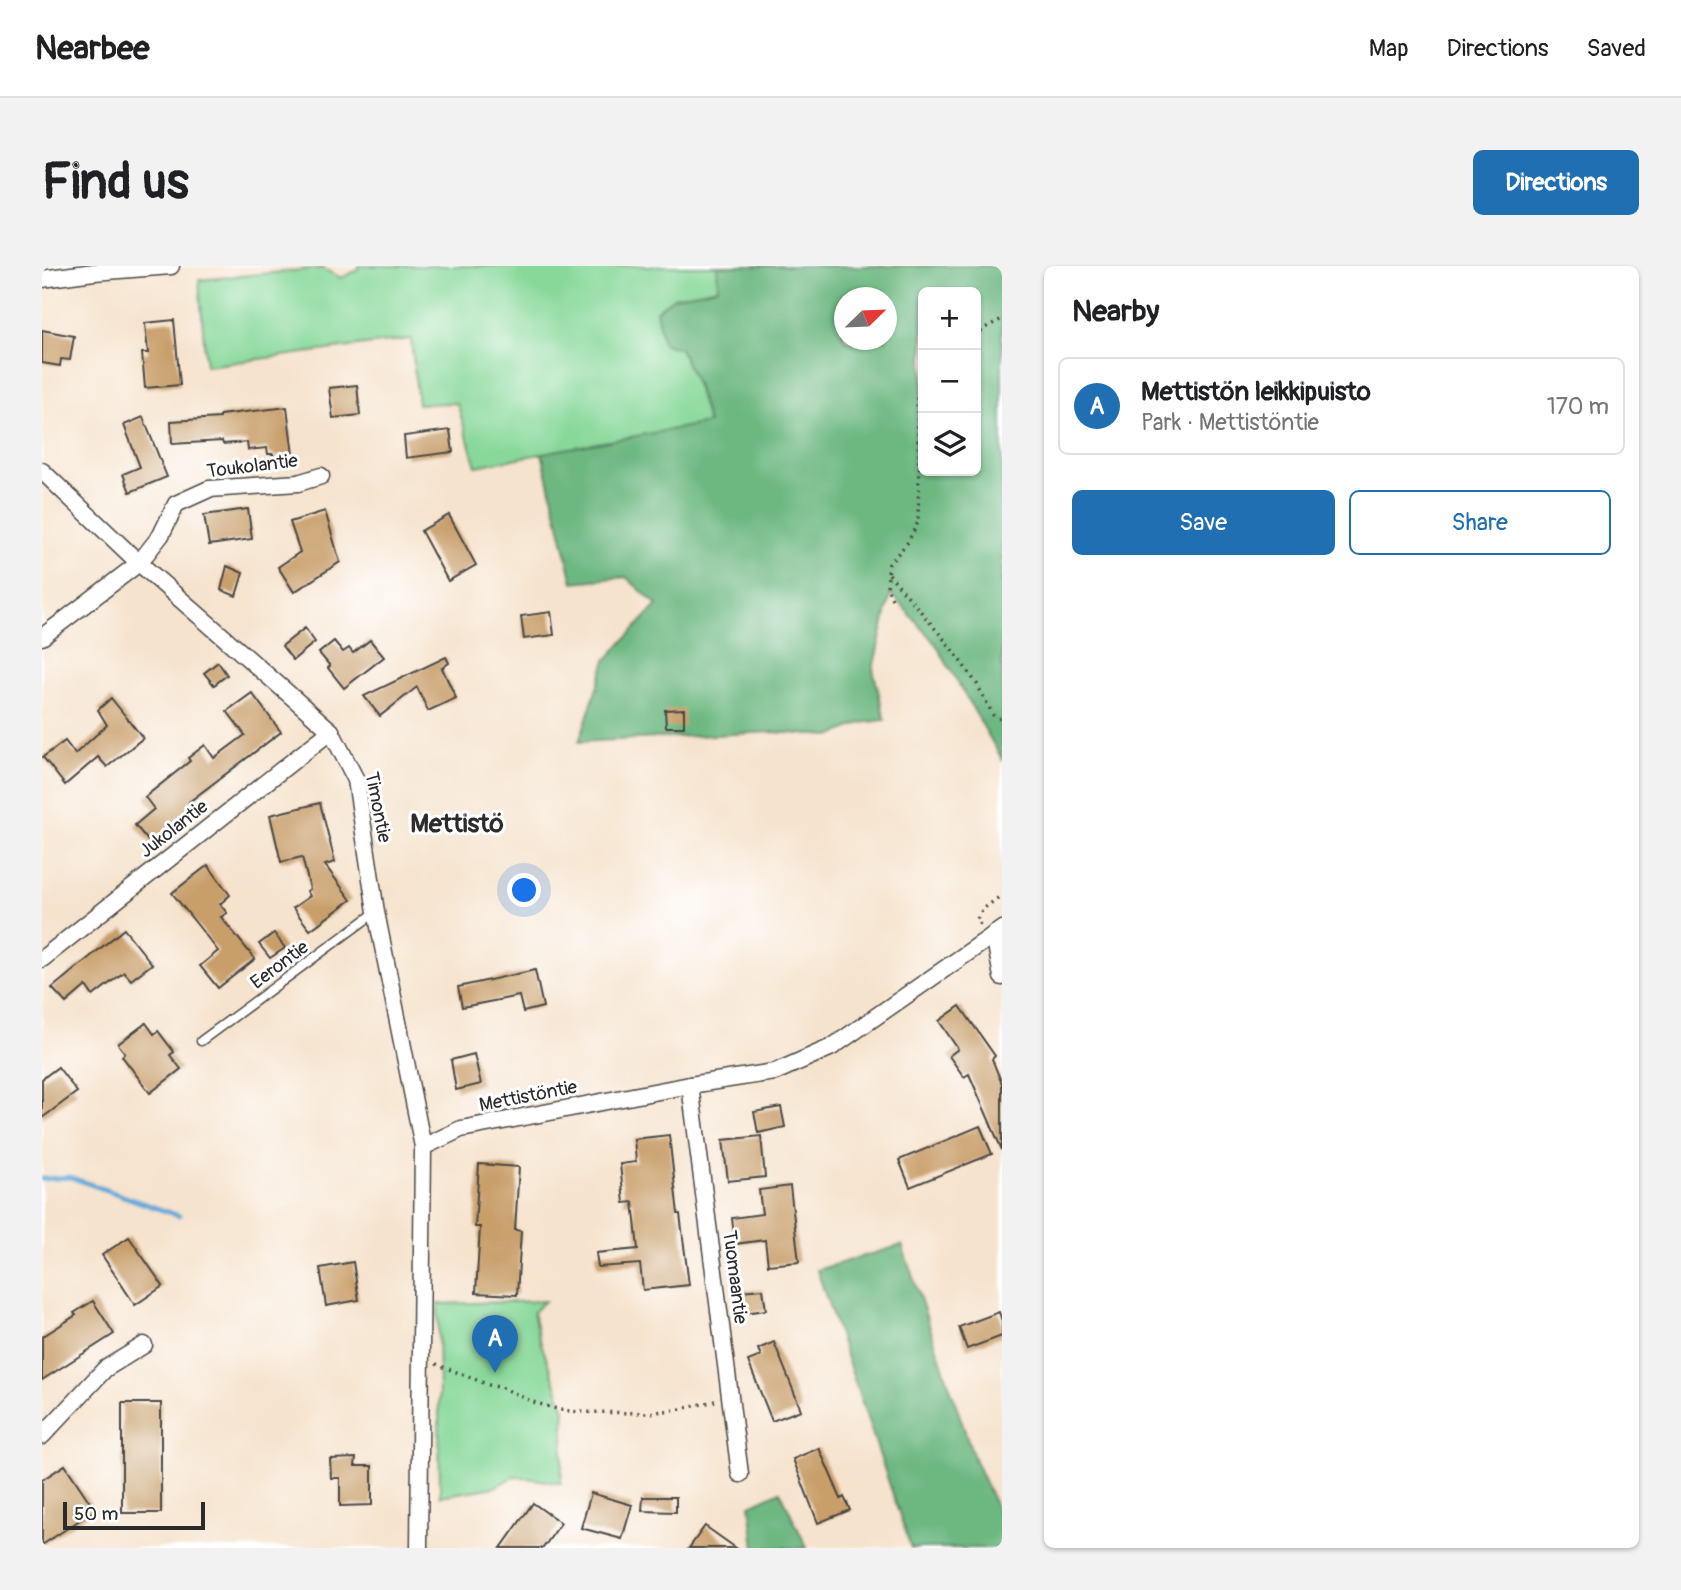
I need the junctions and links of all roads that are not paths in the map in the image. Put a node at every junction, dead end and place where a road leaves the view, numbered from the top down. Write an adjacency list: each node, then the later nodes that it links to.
1 (171, 266): 2 (street)
2 (42, 279)
3 (42, 471): 5 (street, Timontie)
4 (321, 476): 5 (street, Toukolantie)
5 (139, 564): 6 (street, Toukolantie); 7 (street, Timontie)
6 (42, 637)
7 (331, 731): 8 (street, Timontie); 10 (street, Jukolantie)
8 (376, 912): 12 (lane, Eerontie); 14 (street, Timontie)
9 (994, 934): 11 (street); 13 (street, Mettistöntie)
10 (42, 959)
11 (1002, 977)
12 (201, 1041)
13 (690, 1084): 14 (street, Mettistöntie); 17 (street, Tuomaantie)
14 (423, 1147): 18 (street)
15 (144, 1345): 16 (street)
16 (42, 1436)
17 (740, 1474)
18 (419, 1548)

